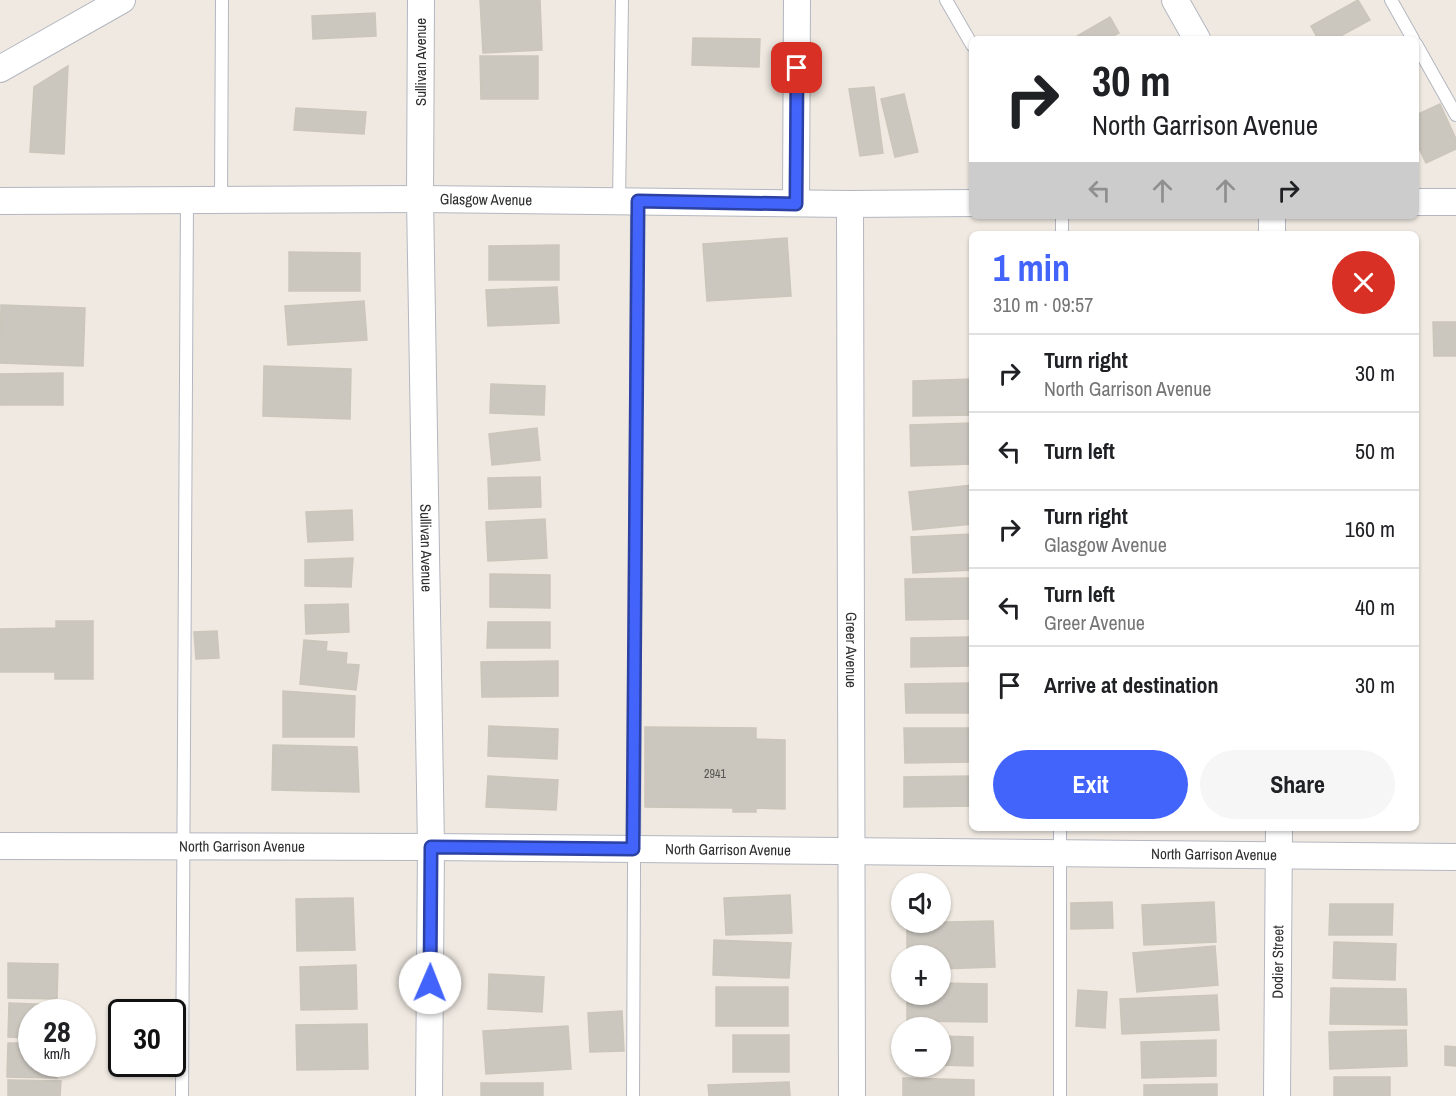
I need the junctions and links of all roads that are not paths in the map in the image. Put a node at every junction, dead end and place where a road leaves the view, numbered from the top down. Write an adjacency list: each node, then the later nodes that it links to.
1 (122, 0): 13 (street)
2 (222, 0): 17 (lane)
3 (421, 0): 15 (street, Sullivan Avenue)
4 (622, 0): 19 (lane)
5 (797, 0): 23 (street)
6 (946, 0): 11 (lane)
7 (1175, 0): 9 (street)
8 (1391, 0): 10 (lane)
9 (1195, 36)
10 (1411, 36)
11 (969, 40)
12 (1419, 49): 14 (lane)
13 (0, 69)
14 (1456, 115)
15 (420, 199): 17 (street, Glasgow Avenue); 19 (street, Glasgow Avenue); 29 (street, Sullivan Avenue)
16 (187, 200): 17 (street, Glasgow Avenue); 18 (street, Glasgow Avenue); 28 (lane)
17 (221, 200)
18 (0, 201)
19 (628, 201): 23 (street, Glasgow Avenue); 30 (lane)
20 (1419, 202): 21 (street)
21 (1456, 202)
22 (969, 203): 24 (street, Glasgow Avenue)
23 (796, 204): 24 (street, Glasgow Avenue)
24 (850, 204): 31 (street, Greer Avenue)
25 (1060, 831): 32 (lane)
26 (1279, 831): 33 (street, Dodier Street)
27 (0, 846): 28 (street, North Garrison Avenue)
28 (183, 846): 29 (street, North Garrison Avenue); 35 (lane)
29 (431, 847): 30 (street, North Garrison Avenue); 36 (street, Sullivan Avenue)
30 (633, 849): 31 (street, North Garrison Avenue); 37 (lane)
31 (853, 851): 32 (street, North Garrison Avenue); 38 (street, Greer Avenue)
32 (1060, 853): 33 (street, North Garrison Avenue); 39 (lane)
33 (1279, 855): 34 (street, North Garrison Avenue); 40 (street, Dodier Street)
34 (1456, 857)
35 (182, 1096)
36 (429, 1096)
37 (633, 1096)
38 (852, 1096)
39 (1060, 1096)
40 (1277, 1096)

